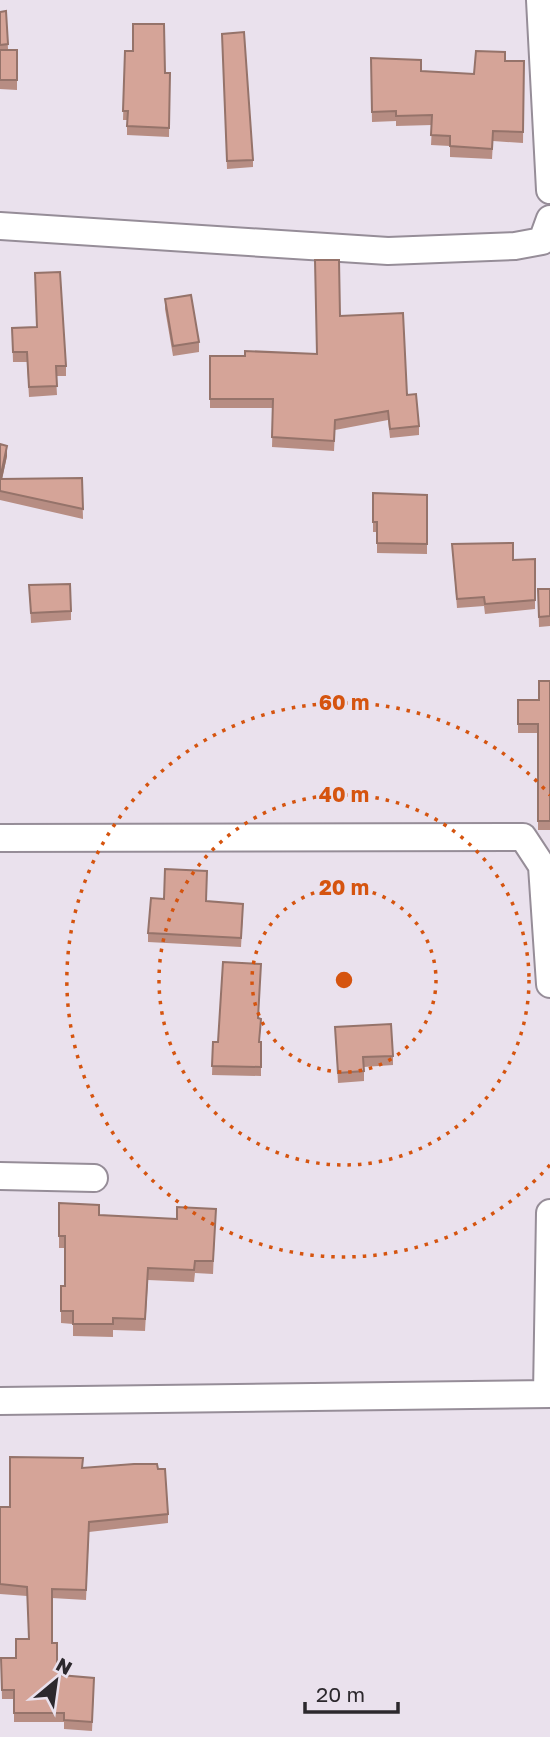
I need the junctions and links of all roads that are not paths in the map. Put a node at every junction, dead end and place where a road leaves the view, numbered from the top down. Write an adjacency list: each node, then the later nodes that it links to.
1 (544, 17): 2 (street)
2 (550, 190)
3 (550, 219): 4 (street)
4 (0, 226)
5 (0, 838): 6 (street)
6 (550, 984)
7 (0, 1176): 8 (street)
8 (94, 1178)
9 (550, 1213): 10 (street)
10 (548, 1394): 11 (street)
11 (0, 1401)

